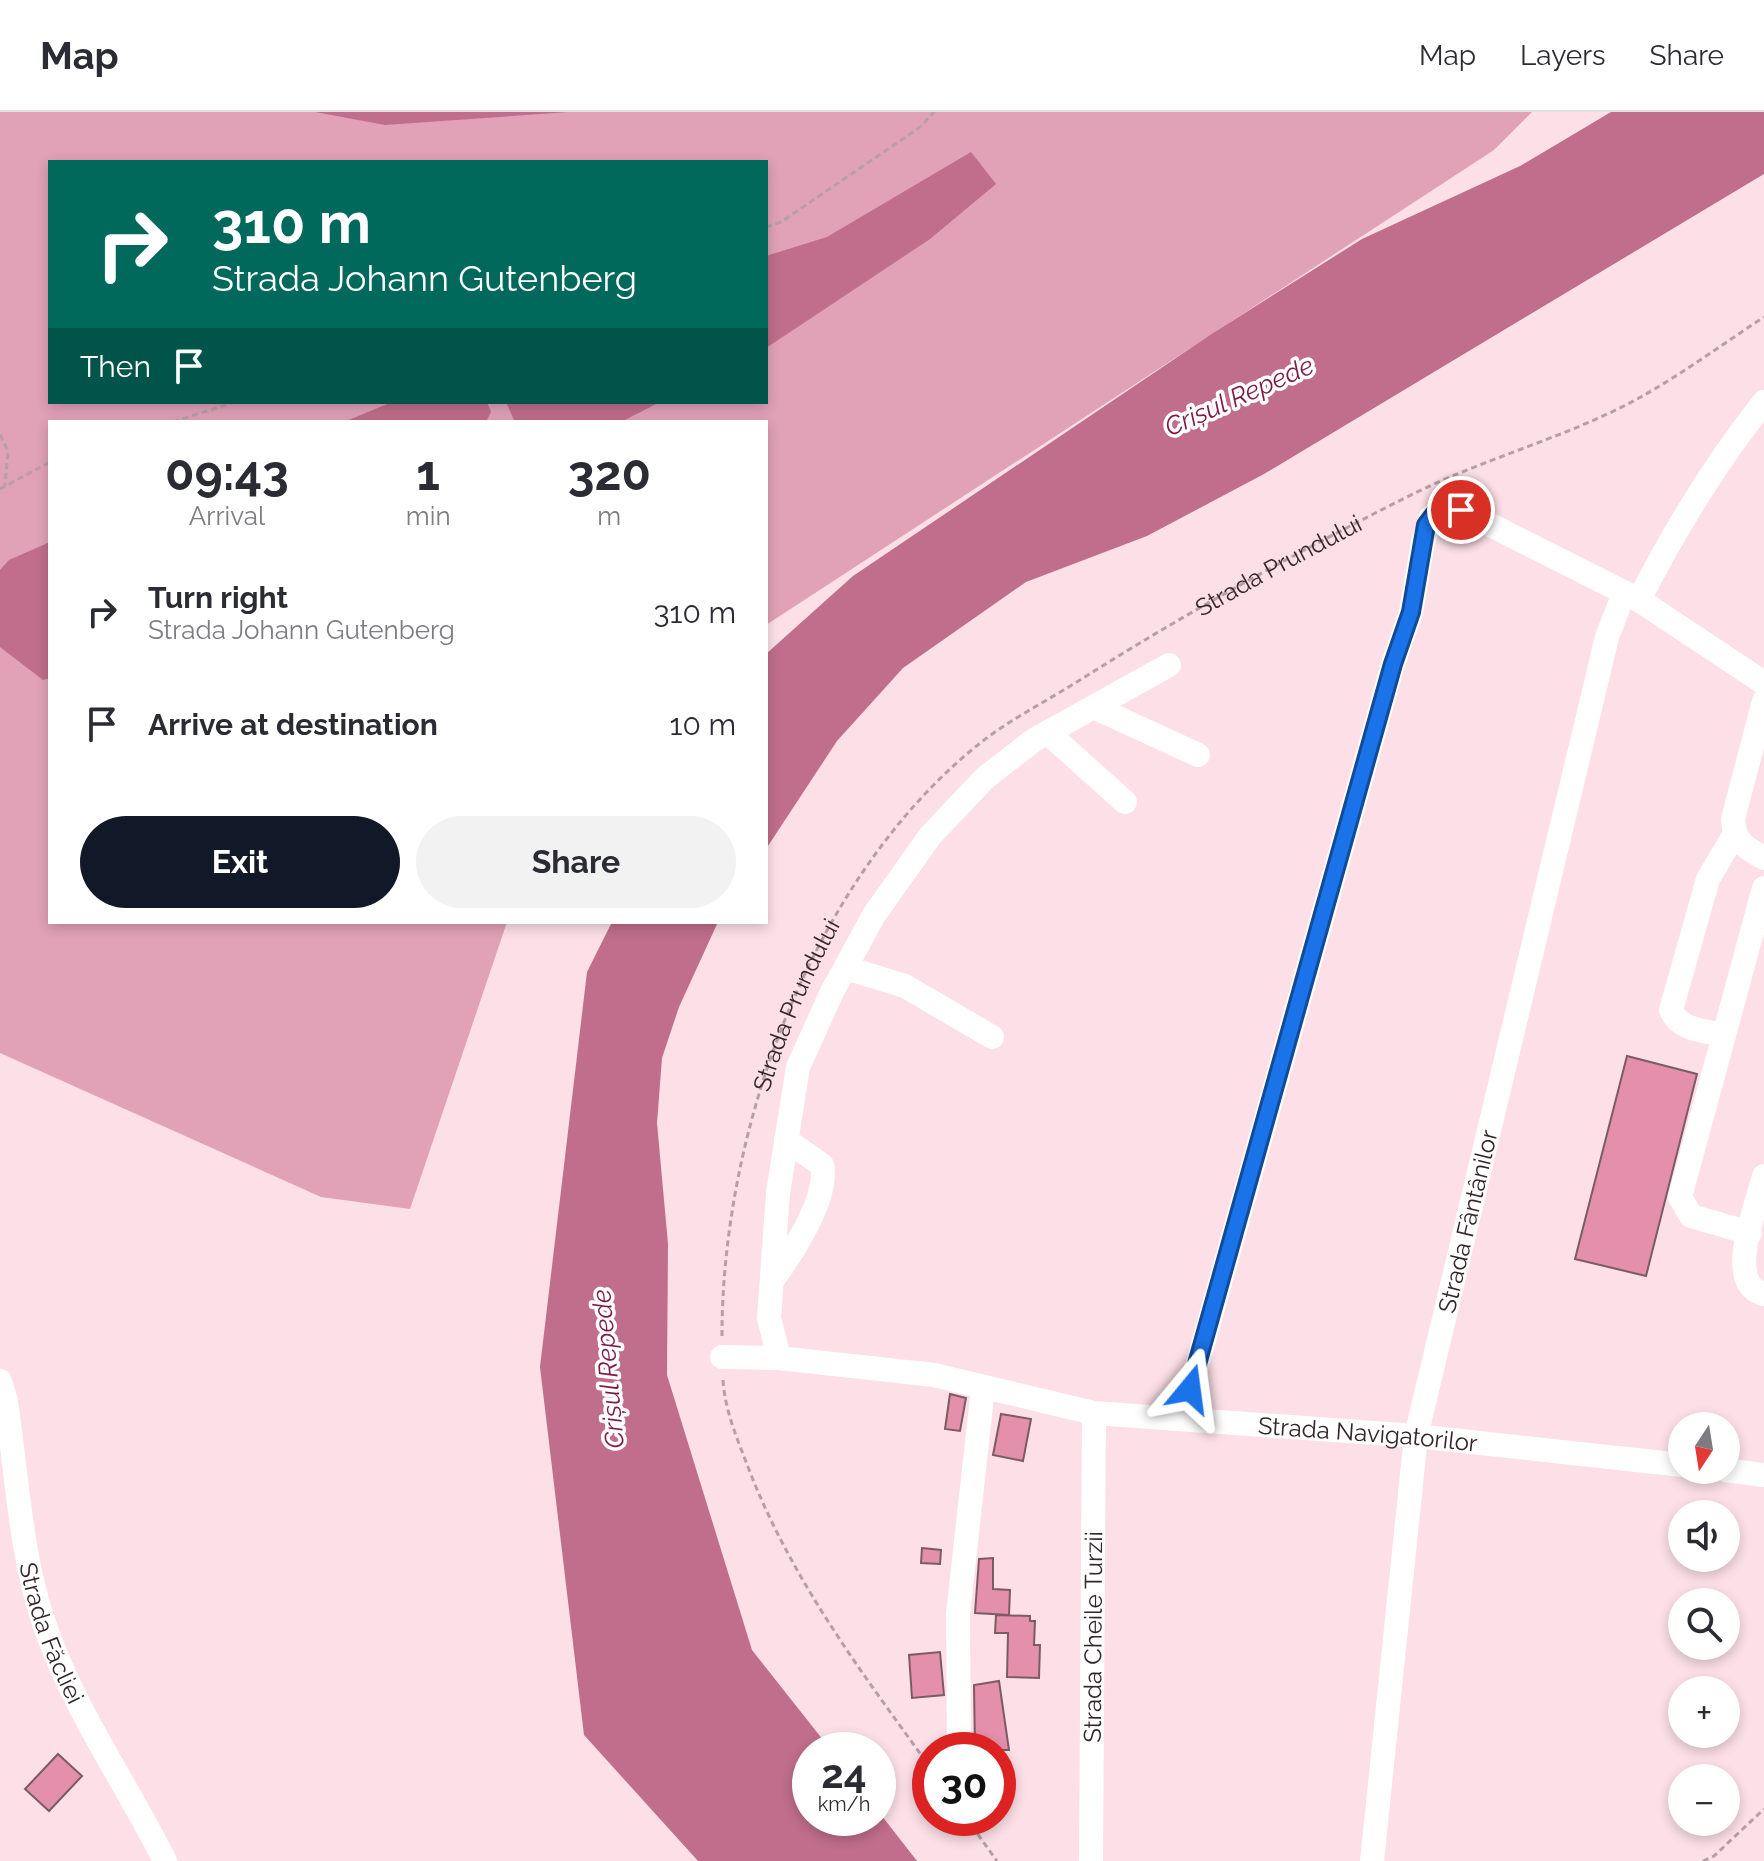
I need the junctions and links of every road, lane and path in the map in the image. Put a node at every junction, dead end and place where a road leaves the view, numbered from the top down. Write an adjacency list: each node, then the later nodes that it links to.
1 (934, 112): 2 (path)
2 (768, 226)
3 (1764, 317): 31 (path, Strada Prundului)
4 (1764, 402): 11 (street, Strada Fântânilor)
5 (229, 404): 6 (path)
6 (179, 420)
7 (0, 435): 9 (path)
8 (48, 463): 9 (path)
9 (5, 485): 10 (path)
10 (0, 489)
11 (1632, 596): 13 (street); 36 (street); 37 (street, Strada Fântânilor)
12 (1169, 665): 15 (street, Strada Prundului)
13 (1764, 683)
14 (1764, 701): 17 (street)
15 (1096, 708): 16 (street, Strada Prundului); 18 (street)
16 (1048, 733): 19 (street); 23 (street, Strada Prundului)
17 (1758, 745): 20 (street)
18 (1198, 755)
19 (1125, 802)
20 (1734, 835): 21 (street); 24 (street)
21 (1764, 858)
22 (1764, 888): 24 (street)
23 (846, 968): 25 (street); 26 (street, Strada Prundului)
24 (1724, 1035): 28 (street)
25 (992, 1037)
26 (786, 1140): 29 (street, Strada Prundului); 29 (street)
27 (1764, 1176): 28 (street)
28 (1750, 1233): 30 (street)
29 (774, 1278): 32 (street, Strada Prundului)
30 (1764, 1294)
31 (722, 1357): 32 (street, Strada Navigatorilor); 42 (path, Strada Prundului)
32 (779, 1358): 34 (street, Strada Navigatorilor)
33 (0, 1381): 45 (street, Strada Făcliei)
34 (983, 1388): 35 (street, Strada Navigatorilor); 41 (street)
35 (1094, 1413): 36 (street, Strada Navigatorilor); 47 (street, Strada Cheile Turzii)
36 (1182, 1419): 37 (street, Strada Navigatorilor)
37 (1416, 1436): 38 (street, Strada Navigatorilor); 48 (street, Strada Fântânilor)
38 (1668, 1463)
39 (1740, 1472): 40 (street)
40 (1764, 1475)
41 (959, 1732)
42 (912, 1742)
43 (1764, 1809): 49 (path)
44 (979, 1836): 46 (path)
45 (165, 1861)
46 (997, 1861)
47 (1091, 1861)
48 (1372, 1861)
49 (1703, 1861)

